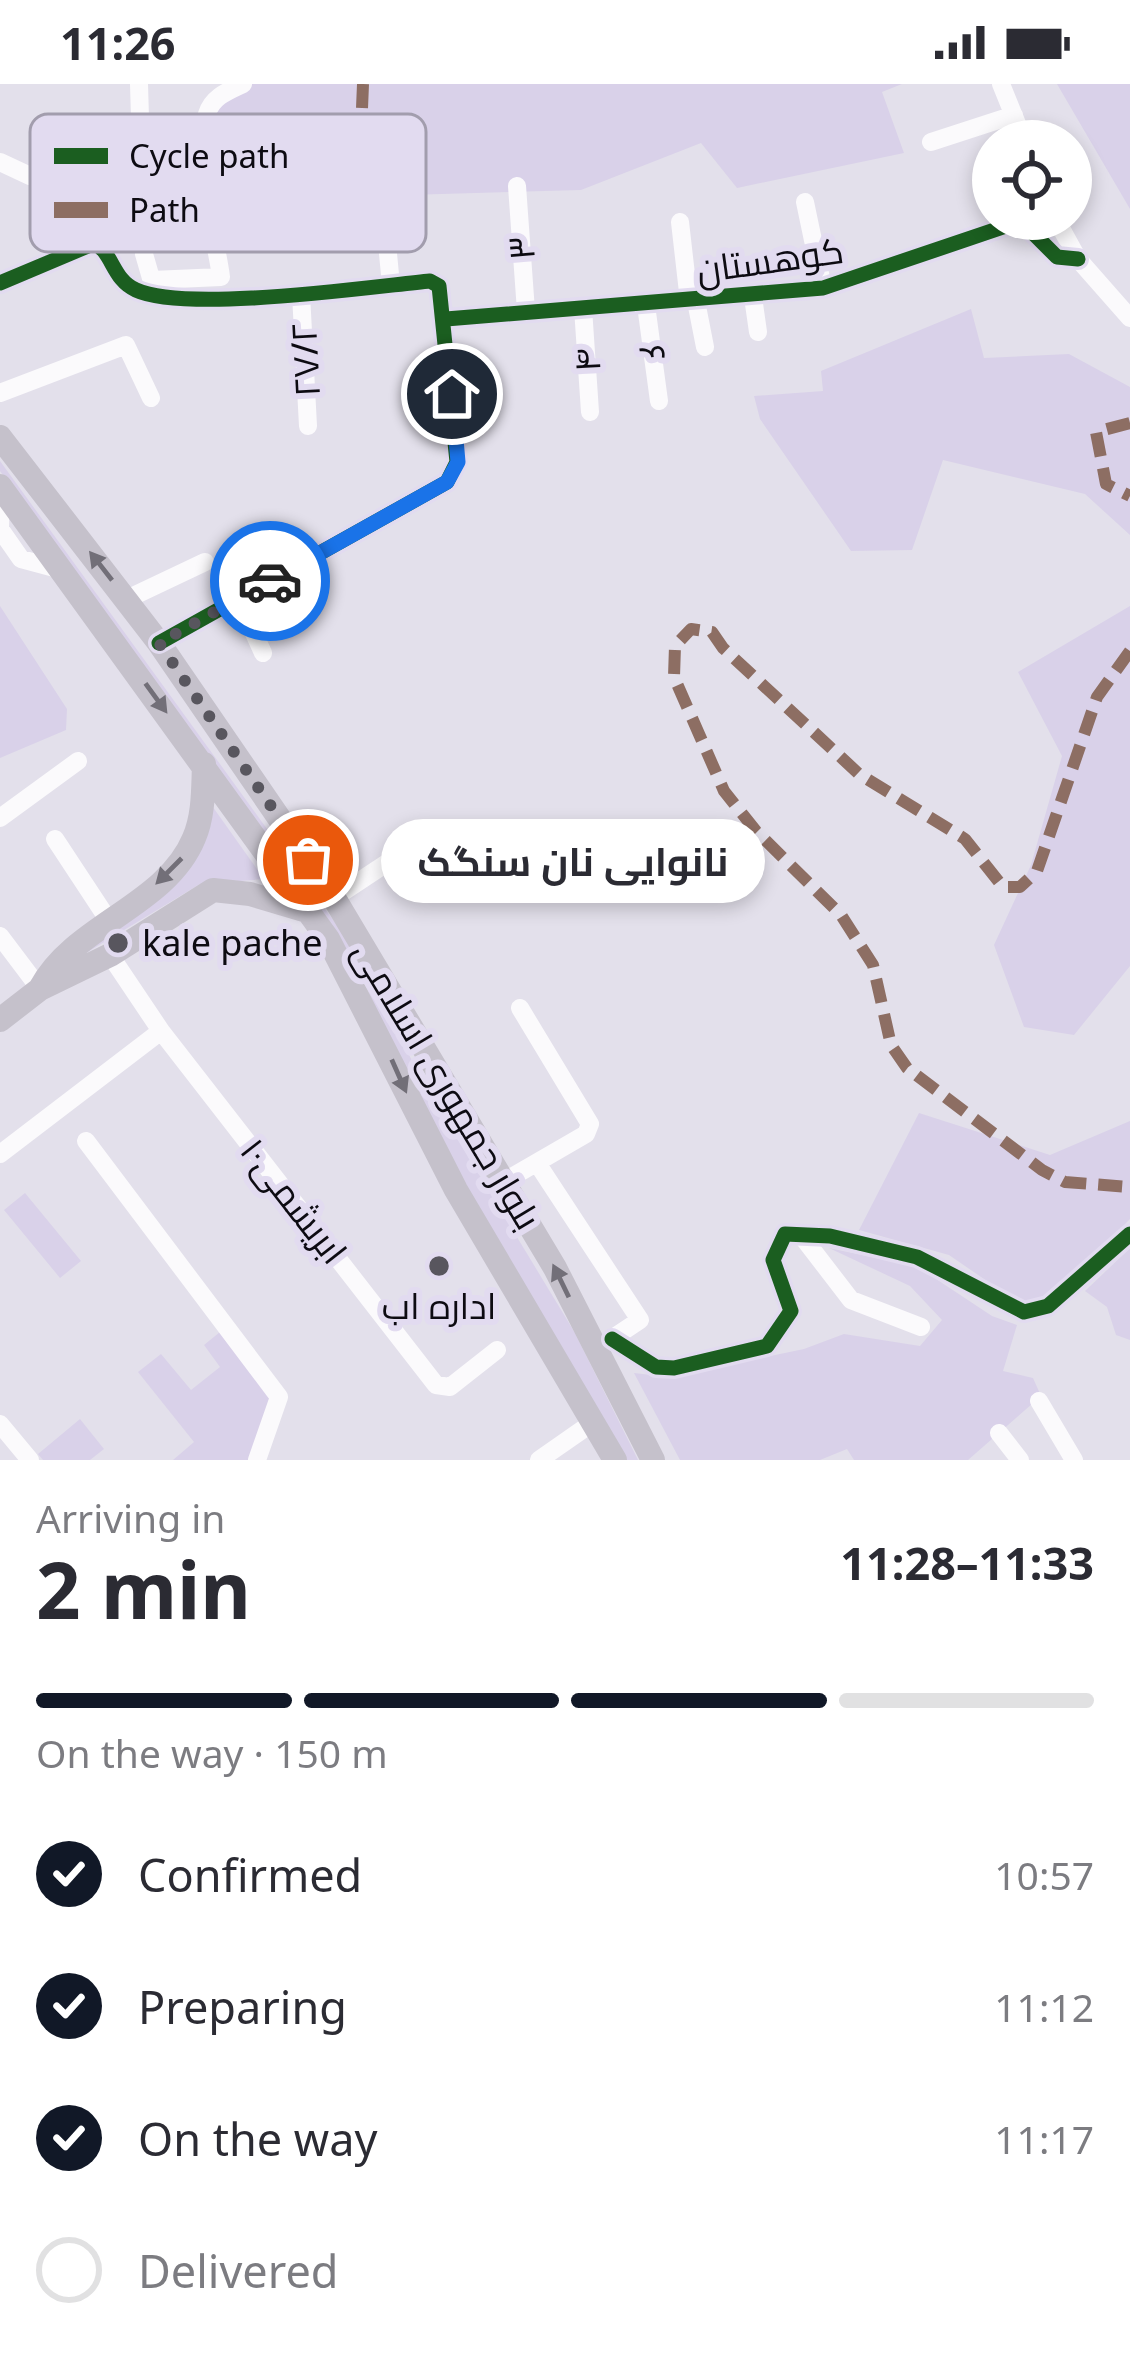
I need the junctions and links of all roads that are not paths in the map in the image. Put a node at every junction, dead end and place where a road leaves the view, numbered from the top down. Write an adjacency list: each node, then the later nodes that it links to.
1 (139, 84): 4 (street)
2 (243, 84): 5 (street)
3 (1001, 84): 6 (street)
4 (140, 114)
5 (208, 114)
6 (1014, 115): 7 (street); 8 (street)
7 (1016, 120)
8 (931, 142)
9 (0, 162): 10 (street)
10 (30, 176)
11 (517, 186): 30 (street, ۳)
12 (805, 202): 23 (street)
13 (680, 222): 27 (street)
14 (1068, 240): 20 (street, کوهستان)
15 (74, 252): 21 (street)
16 (101, 252): 24 (street)
17 (144, 252): 24 (street)
18 (217, 252): 24 (street)
19 (388, 252): 22 (street)
20 (1078, 259): 23 (street, کوهستان); 31 (street, کوهستان)
21 (0, 283)
22 (391, 285): 25 (street); 32 (street)
23 (823, 288): 26 (street, کوهستان)
24 (154, 289): 25 (street)
25 (302, 294): 39 (street, ۲۷/۲)
26 (753, 297): 27 (street, کوهستان); 33 (street)
27 (692, 301): 28 (street, کوهستان); 34 (street)
28 (646, 305): 29 (street, کوهستان); 37 (street, ۶)
29 (584, 308): 30 (street, کوهستان); 38 (street, ۴)
30 (526, 311): 32 (street, کوهستان)
31 (1130, 318)
32 (446, 319): 43 (street)
33 (758, 332)
34 (705, 347)
35 (0, 392): 36 (street)
36 (151, 398)
37 (659, 401)
38 (590, 412)
39 (308, 427)
40 (0, 436): 44 (main road, بلوار جمهوری اسلامی, one-way to 40)
41 (1, 487): 48 (main road, بلوار جمهوری اسلامی, one-way to 48)
42 (205, 562): 44 (street)
43 (238, 598): 45 (street); 46 (street)
44 (127, 599): 45 (main road, بلوار جمهوری اسلامی)
45 (159, 643): 52 (main road, بلوار جمهوری اسلامی)
46 (263, 653)
47 (78, 761): 49 (street)
48 (204, 764): 53 (main road, بلوار جمهوری اسلامی); 54 (main road, one-way to 54)
49 (0, 818)
50 (55, 839): 54 (street)
51 (411, 848): 52 (street)
52 (334, 898): 64 (main road, بلوار جمهوری اسلامی)
53 (308, 911): 56 (main road); 71 (main road, بلوار جمهوری اسلامی, one-way to 71)
54 (109, 921): 57 (main road)
55 (0, 936): 57 (street)
56 (110, 955): 57 (main road); 60 (street, ابریشمی۱۰)
57 (40, 989): 58 (main road)
58 (5, 1008)
59 (520, 1008): 63 (street)
60 (161, 1031): 62 (street); 69 (street, ابریشمی۱۰)
61 (86, 1141): 75 (street)
62 (0, 1154)
63 (537, 1163): 64 (street); 68 (street)
64 (505, 1180): 68 (main road, بلوار جمهوری اسلامی, one-way to 64)
65 (801, 1234): 66 (street); 67 (street); 68 (street)
66 (1130, 1234)
67 (922, 1327)
68 (603, 1344): 78 (main road, بلوار جمهوری اسلامی)
69 (497, 1350)
70 (1040, 1401): 80 (street)
71 (592, 1423): 76 (street); 77 (main road, بلوار جمهوری اسلامی)
72 (0, 1424): 74 (street)
73 (1000, 1433): 79 (street)
74 (30, 1460)
75 (256, 1460)
76 (539, 1460)
77 (615, 1460)
78 (653, 1460)
79 (1020, 1460)
80 (1074, 1460)

